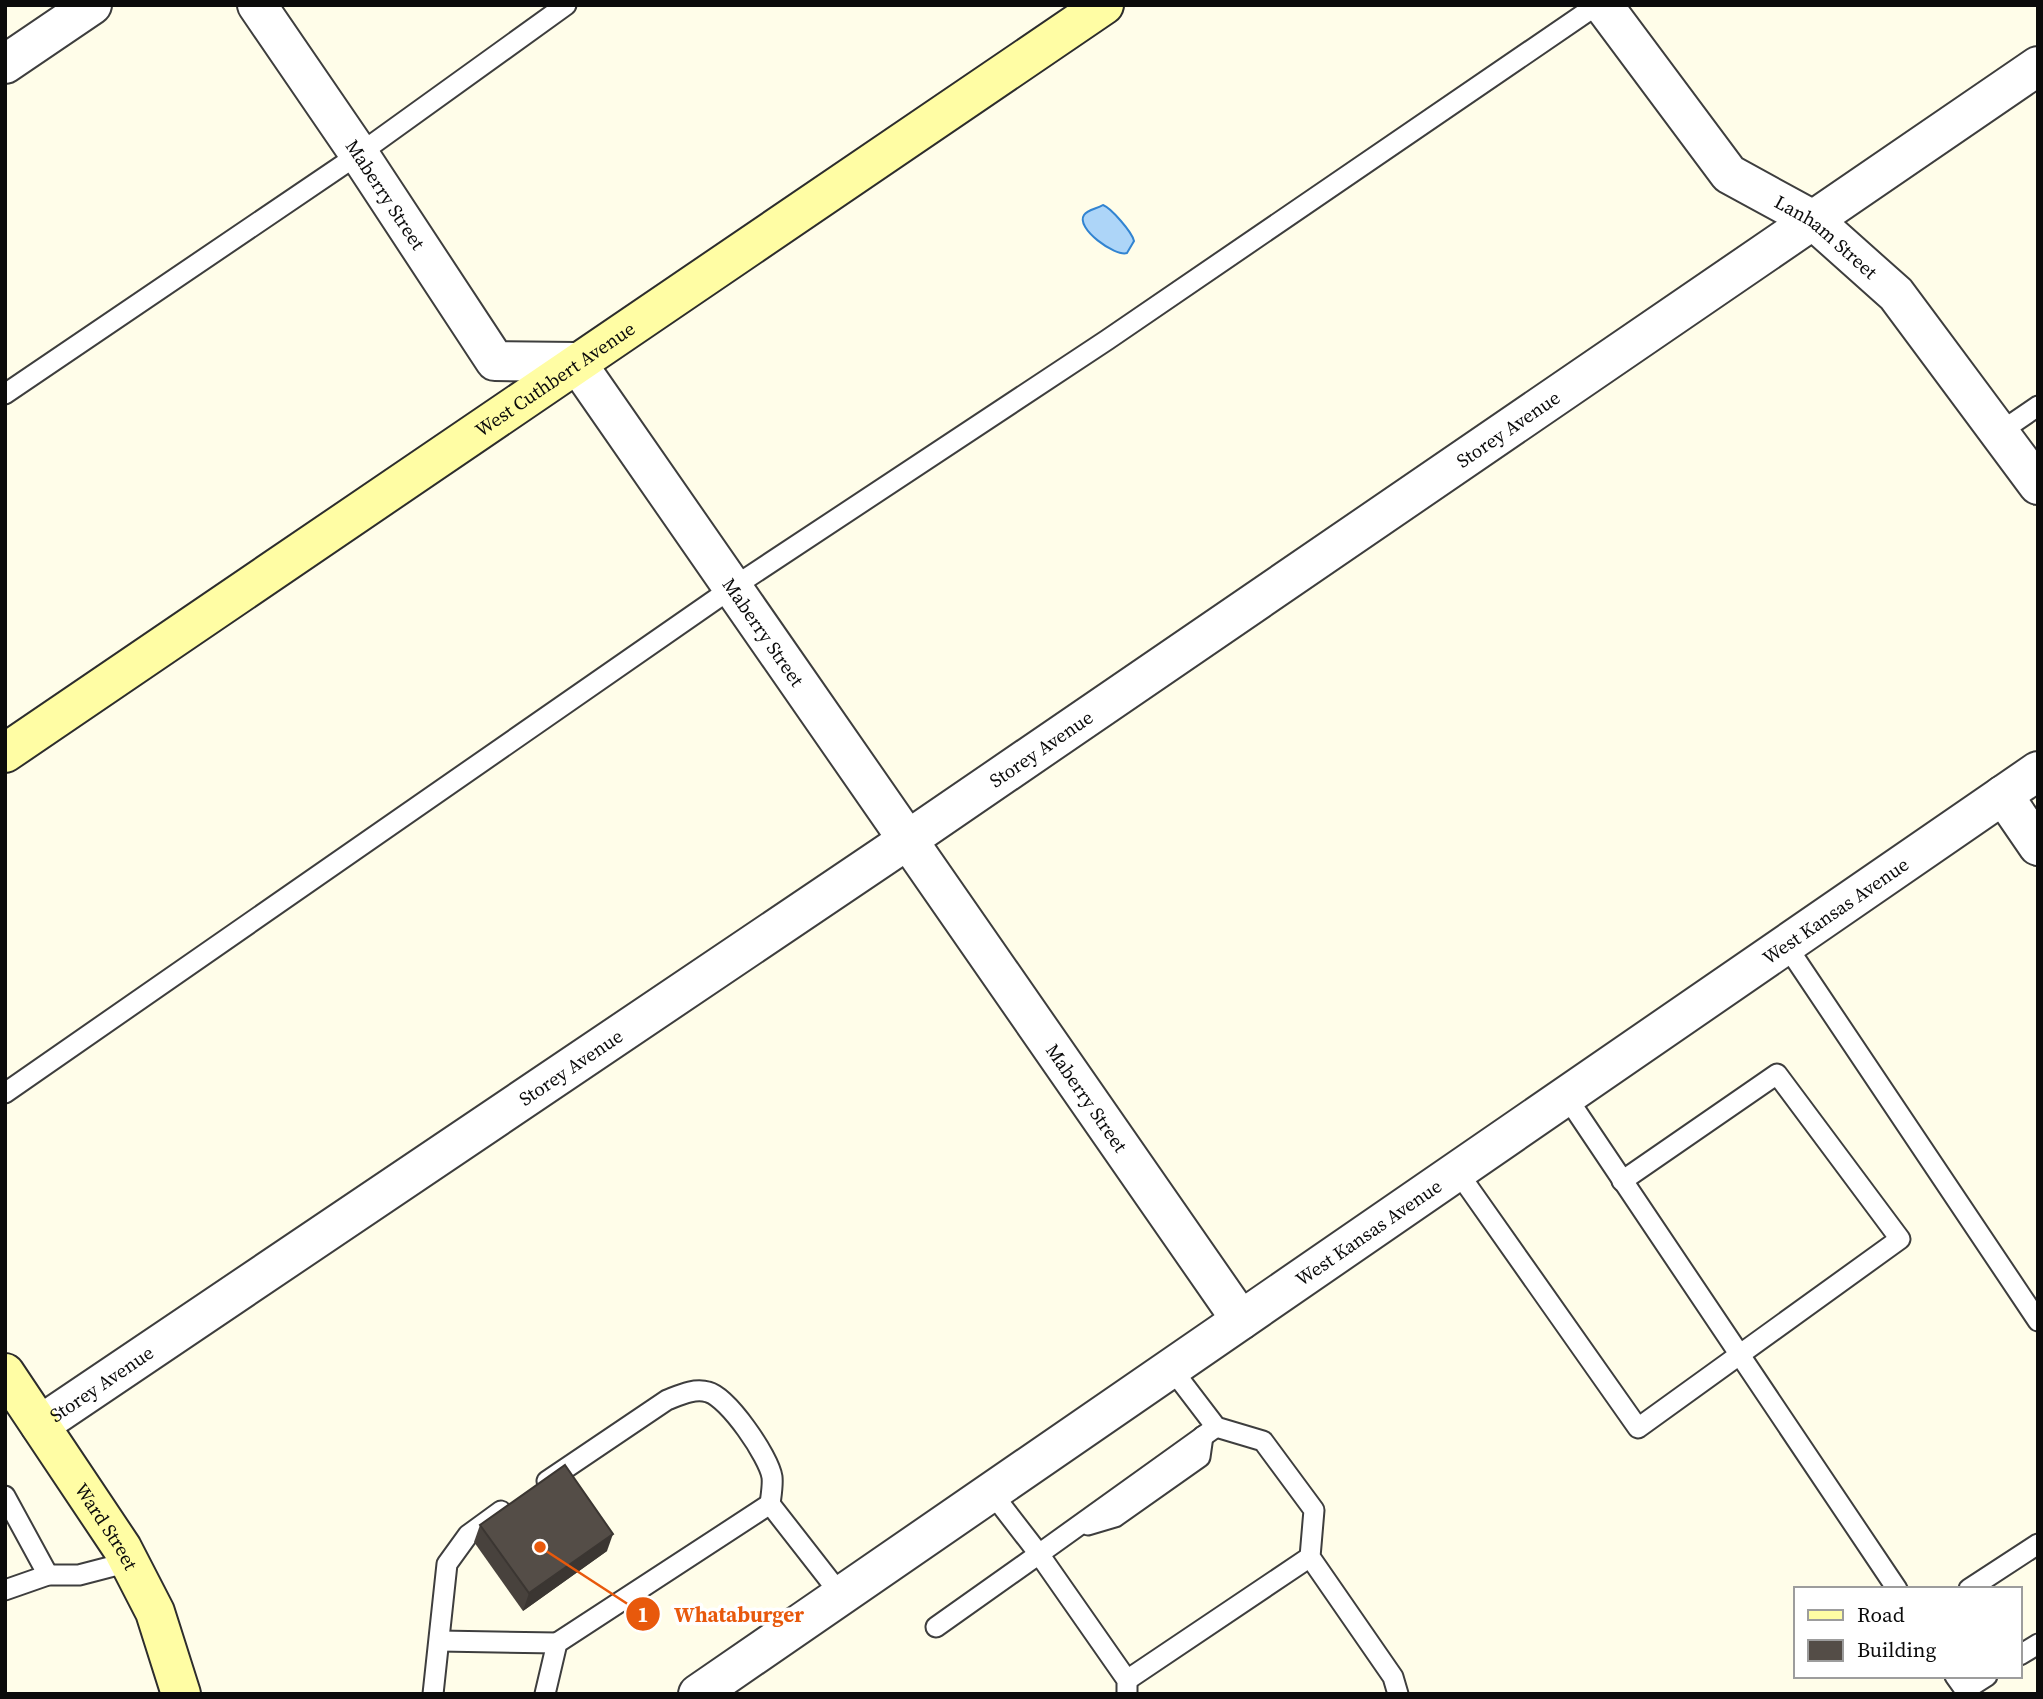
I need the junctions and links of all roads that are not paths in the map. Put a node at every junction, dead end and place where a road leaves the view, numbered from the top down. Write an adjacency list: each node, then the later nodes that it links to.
1 (92, 5): 7 (street)
2 (257, 5): 9 (street, Maberry Street)
3 (566, 5): 9 (lane)
4 (1104, 5): 11 (street, West Cuthbert Avenue)
5 (1597, 5): 16 (lane)
6 (1603, 5): 10 (street, Lanham Street)
7 (5, 64)
8 (2038, 66): 10 (street, Storey Avenue)
9 (359, 154): 11 (street, Maberry Street); 12 (lane)
10 (1813, 220): 14 (street, Lanham Street); 20 (street, Storey Avenue)
11 (576, 362): 16 (street, Maberry Street); 17 (street, West Cuthbert Avenue)
12 (5, 394)
13 (2038, 406): 14 (lane)
14 (2000, 432): 15 (street, Lanham Street)
15 (2038, 485)
16 (732, 588): 20 (street, Maberry Street); 23 (lane)
17 (5, 753)
18 (2038, 771): 19 (street, West Kansas Avenue)
19 (2003, 795): 21 (street); 22 (street, West Kansas Avenue)
20 (906, 841): 27 (street, Maberry Street); 32 (street, Storey Avenue)
21 (2038, 846)
22 (1786, 945): 24 (street, West Kansas Avenue); 28 (lane)
23 (5, 1093)
24 (1566, 1096): 25 (street, West Kansas Avenue); 26 (lane)
25 (1457, 1171): 27 (street, West Kansas Avenue); 29 (lane)
26 (1622, 1181): 29 (lane); 29 (lane)
27 (1241, 1320): 30 (street, West Kansas Avenue)
28 (2038, 1321)
29 (1740, 1355): 44 (lane)
30 (1171, 1368): 33 (lane); 35 (street, West Kansas Avenue)
31 (5, 1373): 32 (street, Ward Street)
32 (40, 1425): 42 (street, Ward Street)
33 (1210, 1431): 40 (lane); 41 (lane)
34 (531, 1491): 38 (lane)
35 (991, 1492): 40 (lane); 47 (street, West Kansas Avenue)
36 (5, 1496): 43 (lane)
37 (514, 1503): 49 (lane)
38 (770, 1504): 47 (lane); 50 (lane)
39 (2038, 1544): 45 (lane)
40 (1039, 1554): 48 (lane); 55 (lane)
41 (1310, 1557): 55 (lane); 60 (lane)
42 (129, 1562): 43 (lane); 56 (street, Ward Street)
43 (48, 1575): 46 (lane)
44 (1896, 1587)
45 (1972, 1587)
46 (5, 1590)
47 (841, 1595): 59 (street, West Kansas Avenue)
48 (936, 1627)
49 (440, 1641): 50 (lane); 57 (lane)
50 (557, 1643): 58 (lane)
51 (2038, 1644): 52 (lane)
52 (2022, 1654)
53 (1956, 1678): 54 (lane)
54 (1984, 1678)
55 (1127, 1687)
56 (181, 1694)
57 (433, 1694)
58 (545, 1694)
59 (698, 1694)
60 (1398, 1694)

